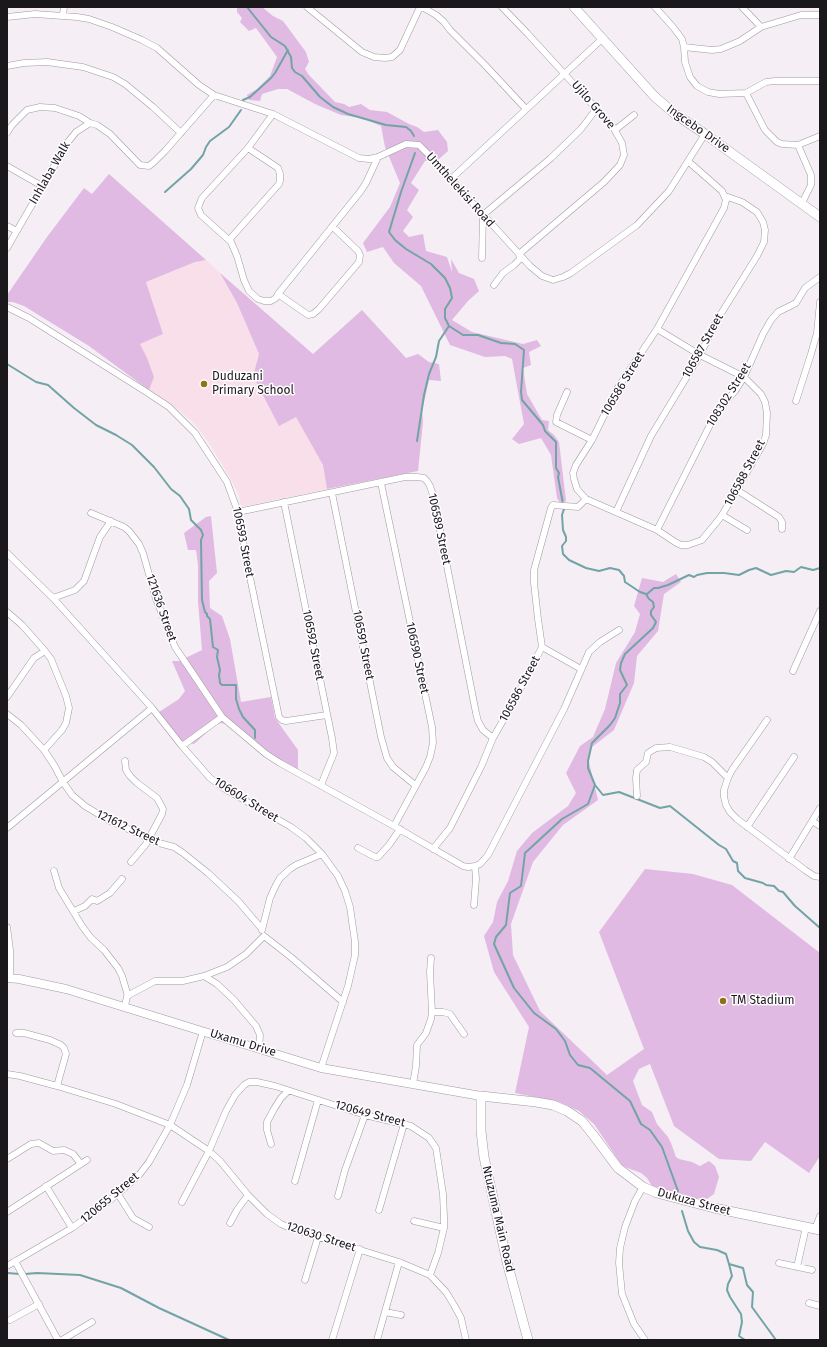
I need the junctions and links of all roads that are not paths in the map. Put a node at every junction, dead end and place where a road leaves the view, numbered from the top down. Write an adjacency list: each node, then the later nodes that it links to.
1 (64, 7): 8 (street)
2 (307, 7): 3 (street)
3 (421, 7): 20 (street)
4 (502, 7): 15 (street, Ujilo Grove)
5 (574, 7): 12 (main road, Ingcebo Drive)
6 (655, 7): 13 (street)
7 (742, 7): 11 (street)
8 (63, 15): 10 (street, Umthelekisi Road); 18 (street, Umthelekisi Road)
9 (820, 15): 11 (street)
10 (7, 18)
11 (761, 27): 13 (street)
12 (602, 39): 15 (street); 27 (main road, Ingcebo Drive)
13 (684, 47): 17 (street)
14 (7, 66): 26 (street)
15 (565, 74): 19 (street, Ujilo Grove); 20 (street)
16 (820, 81): 17 (street)
17 (746, 93): 29 (street)
18 (214, 95): 21 (street, Umthelekisi Road); 26 (street)
19 (597, 108): 24 (street, Ujilo Grove); 38 (street)
20 (526, 109): 34 (street)
21 (273, 114): 30 (street); 31 (street, Umthelekisi Road)
22 (634, 115): 24 (street)
23 (90, 123): 25 (street); 26 (street); 35 (street, Inhlaba Walk)
24 (616, 130): 45 (street, Ujilo Grove)
25 (7, 133)
26 (181, 133)
27 (705, 134): 32 (street, Umthelekisi Road); 37 (main road, Ingcebo Drive)
28 (820, 136): 29 (street)
29 (798, 145): 37 (street)
30 (248, 148): 43 (street); 43 (street)
31 (378, 158): 34 (street, Umthelekisi Road); 41 (street)
32 (688, 162): 36 (street); 45 (street, Umthelekisi Road)
33 (7, 166): 35 (street)
34 (451, 179): 38 (street, Umthelekisi Road)
35 (42, 186): 42 (street, Inhlaba Walk)
36 (725, 196): 52 (street, 106586 Street); 53 (street, 106587 Street)
37 (802, 203): 39 (main road, Ingcebo Drive)
38 (483, 215): 45 (street, Umthelekisi Road); 46 (street)
39 (820, 217)
40 (7, 226): 42 (street)
41 (333, 227): 49 (street); 49 (street)
42 (17, 231): 44 (street, Inhlaba Walk)
43 (229, 240): 49 (street)
44 (7, 248)
45 (520, 254): 48 (street, Ujilo Grove)
46 (482, 258)
47 (820, 277): 54 (street, 108302 Street)
48 (494, 285)
49 (278, 294)
50 (820, 302): 56 (street)
51 (7, 307): 63 (street, 106593 Street)
52 (657, 329): 53 (street, 106588 Street); 57 (street, 106586 Street)
53 (700, 355): 54 (street, 106588 Street); 64 (street, 106587 Street)
54 (744, 377): 59 (street, 106588 Street); 69 (street, 108302 Street)
55 (567, 392): 57 (street)
56 (796, 401)
57 (592, 440): 61 (street, 106586 Street)
58 (381, 483): 60 (street, 106589 Street); 86 (street, 106589 Street); 94 (street, 106590 Street)
59 (737, 490): 66 (street, 106588 Street); 68 (street)
60 (332, 493): 62 (street, 106589 Street); 94 (street, 106591 Street)
61 (586, 499): 64 (street, 106588 Street); 76 (street, 106586 Street)
62 (284, 502): 63 (street, 106589 Street); 83 (street, 106592 Street)
63 (238, 512): 83 (street, 106593 Street)
64 (616, 512): 69 (street, 106588 Street)
65 (91, 513): 67 (street, 121636 Street)
66 (722, 515): 69 (street, 106588 Street); 70 (street)
67 (111, 521): 72 (street); 84 (street, 121636 Street)
68 (782, 529)
69 (657, 530)
70 (747, 530)
71 (7, 553): 72 (street, 106604 Street)
72 (53, 598): 81 (street, 106604 Street)
73 (820, 611): 79 (street)
74 (7, 612): 77 (street)
75 (619, 630): 78 (street)
76 (542, 646): 78 (street); 86 (street, 106586 Street)
77 (45, 651): 80 (street); 88 (street)
78 (581, 669): 109 (street)
79 (793, 671)
80 (7, 697)
81 (152, 708): 87 (street, 106604 Street); 92 (street)
82 (7, 714): 88 (street, 121612 Street)
83 (327, 715): 93 (street, 106592 Street)
84 (222, 717): 87 (street); 93 (street)
85 (766, 720): 91 (street)
86 (493, 738): 105 (street, 106586 Street)
87 (182, 746): 106 (street, 106604 Street)
88 (44, 750): 92 (street, 121612 Street)
89 (794, 757): 100 (street)
90 (125, 761): 103 (street)
91 (728, 778): 95 (street); 100 (street)
92 (63, 782): 101 (street); 103 (street, 121612 Street)
93 (321, 785): 98 (street)
94 (415, 785): 98 (street, 106590 Street)
95 (638, 796)
96 (820, 808): 97 (street)
97 (812, 821): 99 (street); 107 (street)
98 (394, 826): 102 (street)
99 (820, 826)
100 (747, 827): 107 (street)
101 (7, 828)
102 (400, 829): 104 (street); 105 (street)
103 (149, 838): 108 (street); 116 (street, 121612 Street)
104 (358, 848)
105 (434, 849): 109 (street)
106 (322, 854): 116 (street); 122 (street, 106604 Street)
107 (789, 859): 111 (street)
108 (131, 862)
109 (474, 866): 113 (street)
110 (54, 871): 114 (street)
111 (820, 877)
112 (122, 879): 114 (street)
113 (474, 905)
114 (74, 911): 121 (street)
115 (7, 926): 120 (street)
116 (262, 929): 117 (street)
117 (264, 936): 119 (street); 122 (street)
118 (431, 958): 124 (street)
119 (204, 976): 121 (street); 128 (street)
120 (8, 978): 123 (street, Uxamu Drive)
121 (128, 996): 123 (street)
122 (343, 1002): 129 (street, 106604 Street)
123 (125, 1006): 125 (street, Uxamu Drive)
124 (432, 1012): 127 (street); 131 (street)
125 (204, 1031): 128 (street, Uxamu Drive); 138 (street, 120655 Street)
126 (16, 1033): 132 (street)
127 (464, 1034)
128 (259, 1048): 129 (street, Uxamu Drive)
129 (322, 1068): 131 (street, Uxamu Drive)
130 (7, 1074): 132 (street, 120630 Street)
131 (413, 1084): 134 (street, Uxamu Drive)
132 (57, 1086): 138 (street, 120630 Street)
133 (288, 1091): 135 (street, 120649 Street); 139 (street); 140 (street, 120649 Street)
134 (481, 1096): 144 (main road, Dukuza Street); 180 (main road, Ntuzuma Main Road)
135 (318, 1100): 136 (street, 120649 Street); 142 (street)
136 (365, 1115): 137 (street, 120649 Street); 147 (street)
137 (404, 1124): 149 (street); 156 (street, 120649 Street)
138 (170, 1125): 140 (street, 120630 Street); 145 (street, 120655 Street)
139 (271, 1144)
140 (209, 1151): 146 (street, 120630 Street); 148 (street, 120649 Street)
141 (7, 1159): 143 (street)
142 (295, 1181)
143 (46, 1186): 150 (street); 155 (street)
144 (643, 1187): 157 (main road, Dukuza Street); 181 (street)
145 (118, 1194): 154 (street); 155 (street, 120655 Street)
146 (248, 1195): 153 (street); 158 (street, 120630 Street)
147 (338, 1196)
148 (182, 1202)
149 (378, 1210)
150 (7, 1212)
151 (820, 1216): 157 (street)
152 (414, 1221): 156 (street)
153 (230, 1223)
154 (149, 1227)
155 (72, 1228): 160 (street, 120655 Street)
156 (444, 1228): 166 (street, 120649 Street)
157 (814, 1229): 164 (street)
158 (318, 1237): 159 (street, 120630 Street); 167 (street)
159 (360, 1249): 161 (street, 120630 Street); 177 (street)
160 (15, 1261): 163 (street, 120655 Street); 169 (street)
161 (399, 1262): 166 (street, 120630 Street); 171 (street)
162 (779, 1263): 164 (street)
163 (7, 1266)
164 (798, 1266): 165 (street)
165 (812, 1270)
166 (430, 1275): 179 (street, 120630 Street)
167 (304, 1280)
168 (809, 1303): 170 (street)
169 (39, 1304): 173 (street); 175 (street)
170 (820, 1306)
171 (385, 1312): 172 (street); 178 (street)
172 (401, 1315)
173 (10, 1320)
174 (92, 1322): 176 (street)
175 (58, 1340)
176 (62, 1340)
177 (332, 1340)
178 (377, 1340)
179 (466, 1340)
180 (528, 1340)
181 (645, 1340)

